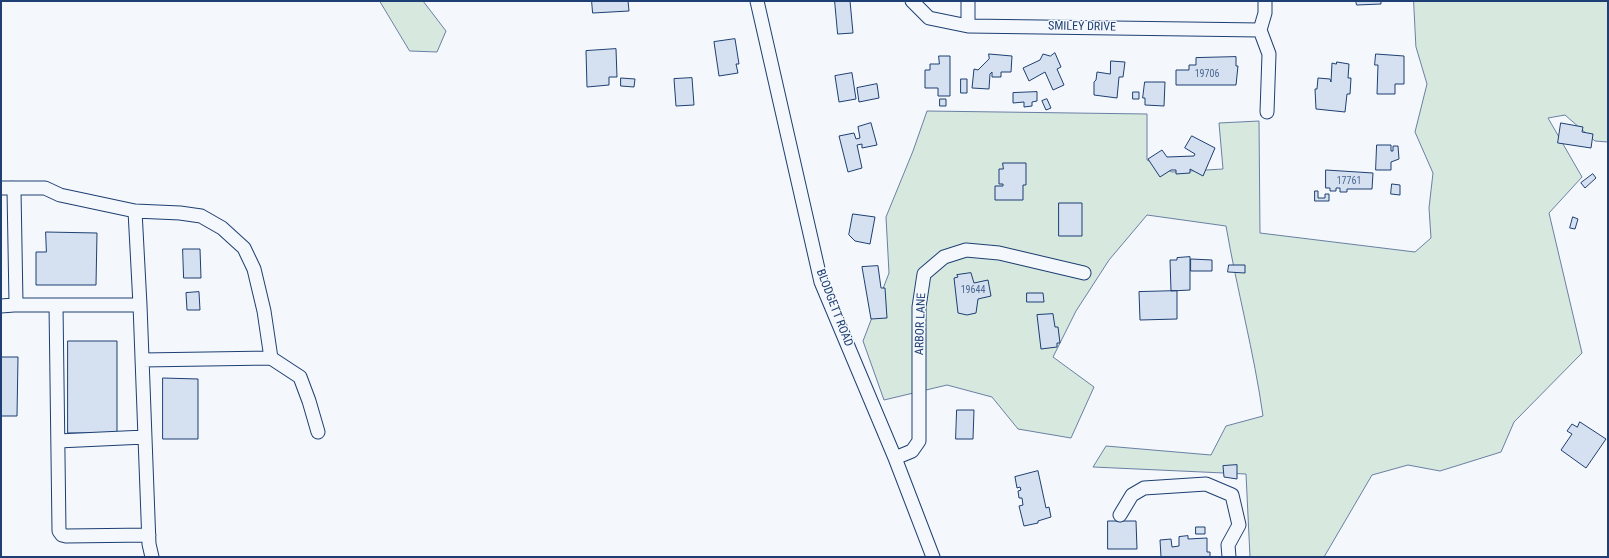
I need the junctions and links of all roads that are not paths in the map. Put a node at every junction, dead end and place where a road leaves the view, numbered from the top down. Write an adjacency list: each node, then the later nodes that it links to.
1 (757, 1): 20 (street, BLODGETT ROAD)
2 (912, 1): 5 (street, SMILEY DRIVE)
3 (968, 1): 5 (street)
4 (1265, 1): 6 (street)
5 (968, 26): 6 (street, SMILEY DRIVE)
6 (1260, 30): 7 (street)
7 (1268, 112)
8 (7, 188): 9 (street); 11 (street)
9 (135, 211): 13 (street); 15 (street)
10 (1084, 273): 20 (street, ARBOR LANE)
11 (16, 305): 12 (street); 14 (street)
12 (56, 305): 13 (street); 19 (street)
13 (140, 305): 16 (street)
14 (1, 306)
15 (271, 358): 16 (street); 17 (street)
16 (142, 360): 18 (street)
17 (318, 432)
18 (145, 437): 19 (street); 22 (street)
19 (58, 441): 22 (street)
20 (895, 458): 24 (street, BLODGETT ROAD)
21 (1120, 515): 25 (street)
22 (149, 535): 23 (street)
23 (152, 557)
24 (933, 557)
25 (1229, 557)

